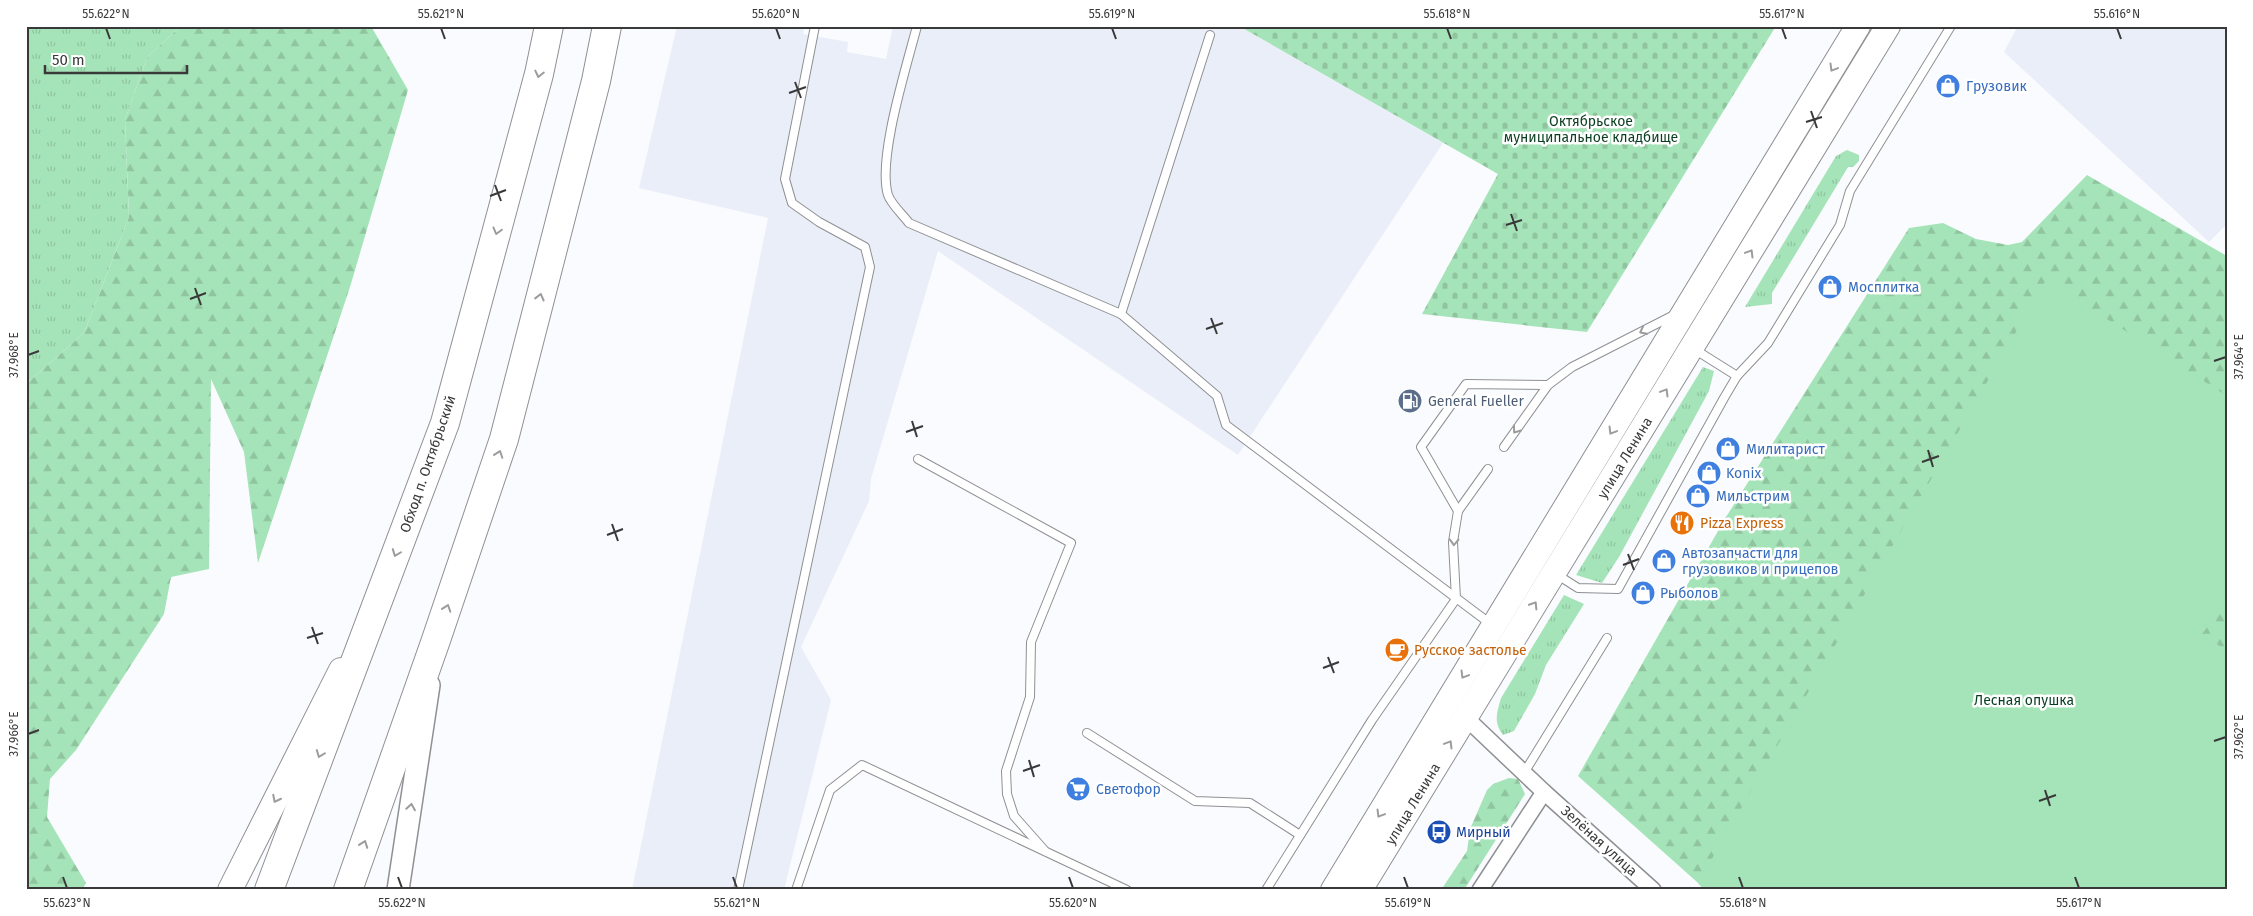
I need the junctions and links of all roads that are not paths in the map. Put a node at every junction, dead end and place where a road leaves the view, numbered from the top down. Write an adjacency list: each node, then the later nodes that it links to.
1 (548, 26): 19 (highway, Обход п. Октябрьский, one-way to 19)
2 (607, 26): 23 (highway, one-way to 2)
3 (815, 26): 35 (lane)
4 (917, 26): 10 (lane)
5 (1858, 26): 9 (main road, улица Ленина, one-way to 9)
6 (1888, 26): 11 (main road, улица Ленина, one-way to 6)
7 (1951, 26): 12 (lane)
8 (1210, 35): 10 (lane)
9 (1686, 309): 13 (lane, one-way to 13); 21 (main road, улица Ленина, one-way to 21)
10 (1121, 314): 20 (lane)
11 (1692, 348): 12 (lane); 18 (main road, улица Ленина, one-way to 11)
12 (1737, 376): 18 (lane)
13 (1548, 385): 14 (lane, one-way to 14); 17 (lane)
14 (1504, 447)
15 (918, 459): 29 (lane)
16 (1488, 469): 17 (lane)
17 (1458, 511): 20 (lane, one-way to 20)
18 (1554, 573): 24 (main road, улица Ленина, one-way to 18)
19 (384, 584): 31 (main road, one-way to 31); 32 (highway, Обход п. Октябрьский, one-way to 32)
20 (1456, 599): 21 (lane); 28 (lane)
21 (1494, 627): 39 (main road, улица Ленина, one-way to 39)
22 (1607, 638): 26 (lane)
23 (436, 640): 33 (highway, one-way to 23); 34 (main road, one-way to 23)
24 (1465, 717): 26 (street, Зелёная улица); 40 (main road, улица Ленина, one-way to 24)
25 (1087, 733): 28 (lane)
26 (1524, 773): 27 (street, Зелёная улица)
27 (1544, 792): 41 (street); 42 (street, Зелёная улица)
28 (1300, 835): 38 (lane)
29 (1045, 851): 30 (lane); 36 (lane)
30 (1112, 887): 37 (lane)
31 (230, 890)
32 (270, 890)
33 (348, 890)
34 (398, 890)
35 (738, 890)
36 (796, 890)
37 (1127, 890)
38 (1266, 890)
39 (1333, 890)
40 (1360, 890)
41 (1480, 890)
42 (1653, 890)

